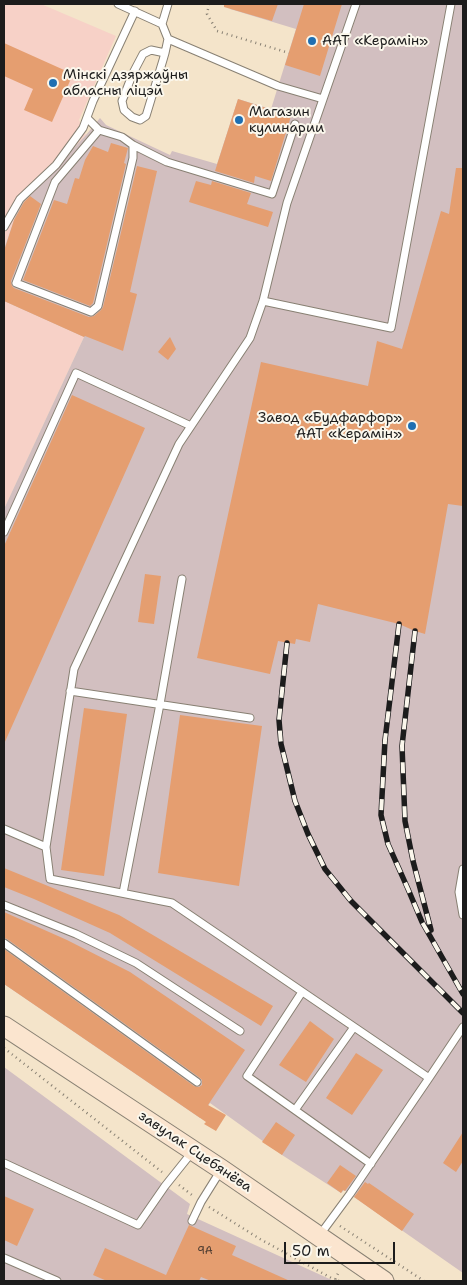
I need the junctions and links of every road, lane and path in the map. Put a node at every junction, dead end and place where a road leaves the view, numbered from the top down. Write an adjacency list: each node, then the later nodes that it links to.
1 (118, 4): 6 (lane)
2 (168, 4): 7 (lane)
3 (208, 4): 10 (path)
4 (356, 4): 11 (lane)
5 (451, 4): 17 (lane)
6 (135, 11): 7 (lane); 12 (lane)
7 (162, 24): 8 (lane)
8 (168, 39): 9 (lane); 11 (lane)
9 (165, 53): 9 (lane)
10 (288, 53)
11 (323, 99): 17 (lane)
12 (87, 118): 14 (lane); 16 (lane)
13 (295, 124): 15 (lane)
14 (99, 130): 15 (lane); 15 (lane)
15 (133, 145)
16 (4, 227)
17 (263, 302): 18 (lane)
18 (191, 426): 19 (lane); 21 (lane)
19 (4, 532)
20 (182, 580): 22 (lane)
21 (70, 691): 22 (lane); 25 (lane)
22 (160, 704): 23 (lane); 27 (lane)
23 (250, 718)
24 (4, 829): 25 (lane)
25 (46, 847): 27 (lane)
26 (463, 869): 29 (lane)
27 (123, 893): 31 (lane)
28 (4, 905): 35 (lane)
29 (463, 915)
30 (4, 943): 37 (lane)
31 (302, 992): 33 (lane); 38 (lane)
32 (4, 1026): 39 (street, завулак Сцебянёва)
33 (354, 1027): 36 (lane); 38 (lane)
34 (463, 1027): 36 (lane)
35 (240, 1031)
36 (429, 1078): 41 (lane)
37 (197, 1082)
38 (295, 1110): 41 (lane)
39 (193, 1151): 40 (lane); 42 (street, завулак Сцебянёва)
40 (4, 1162)
41 (370, 1164): 43 (lane)
42 (221, 1169): 44 (lane); 45 (street, завулак Сцебянёва)
43 (330, 1220): 45 (lane); 49 (path)
44 (192, 1221)
45 (319, 1236): 48 (street, завулак Сцебянёва)
46 (4, 1258): 47 (lane)
47 (57, 1281)
48 (384, 1281)
49 (424, 1281)

